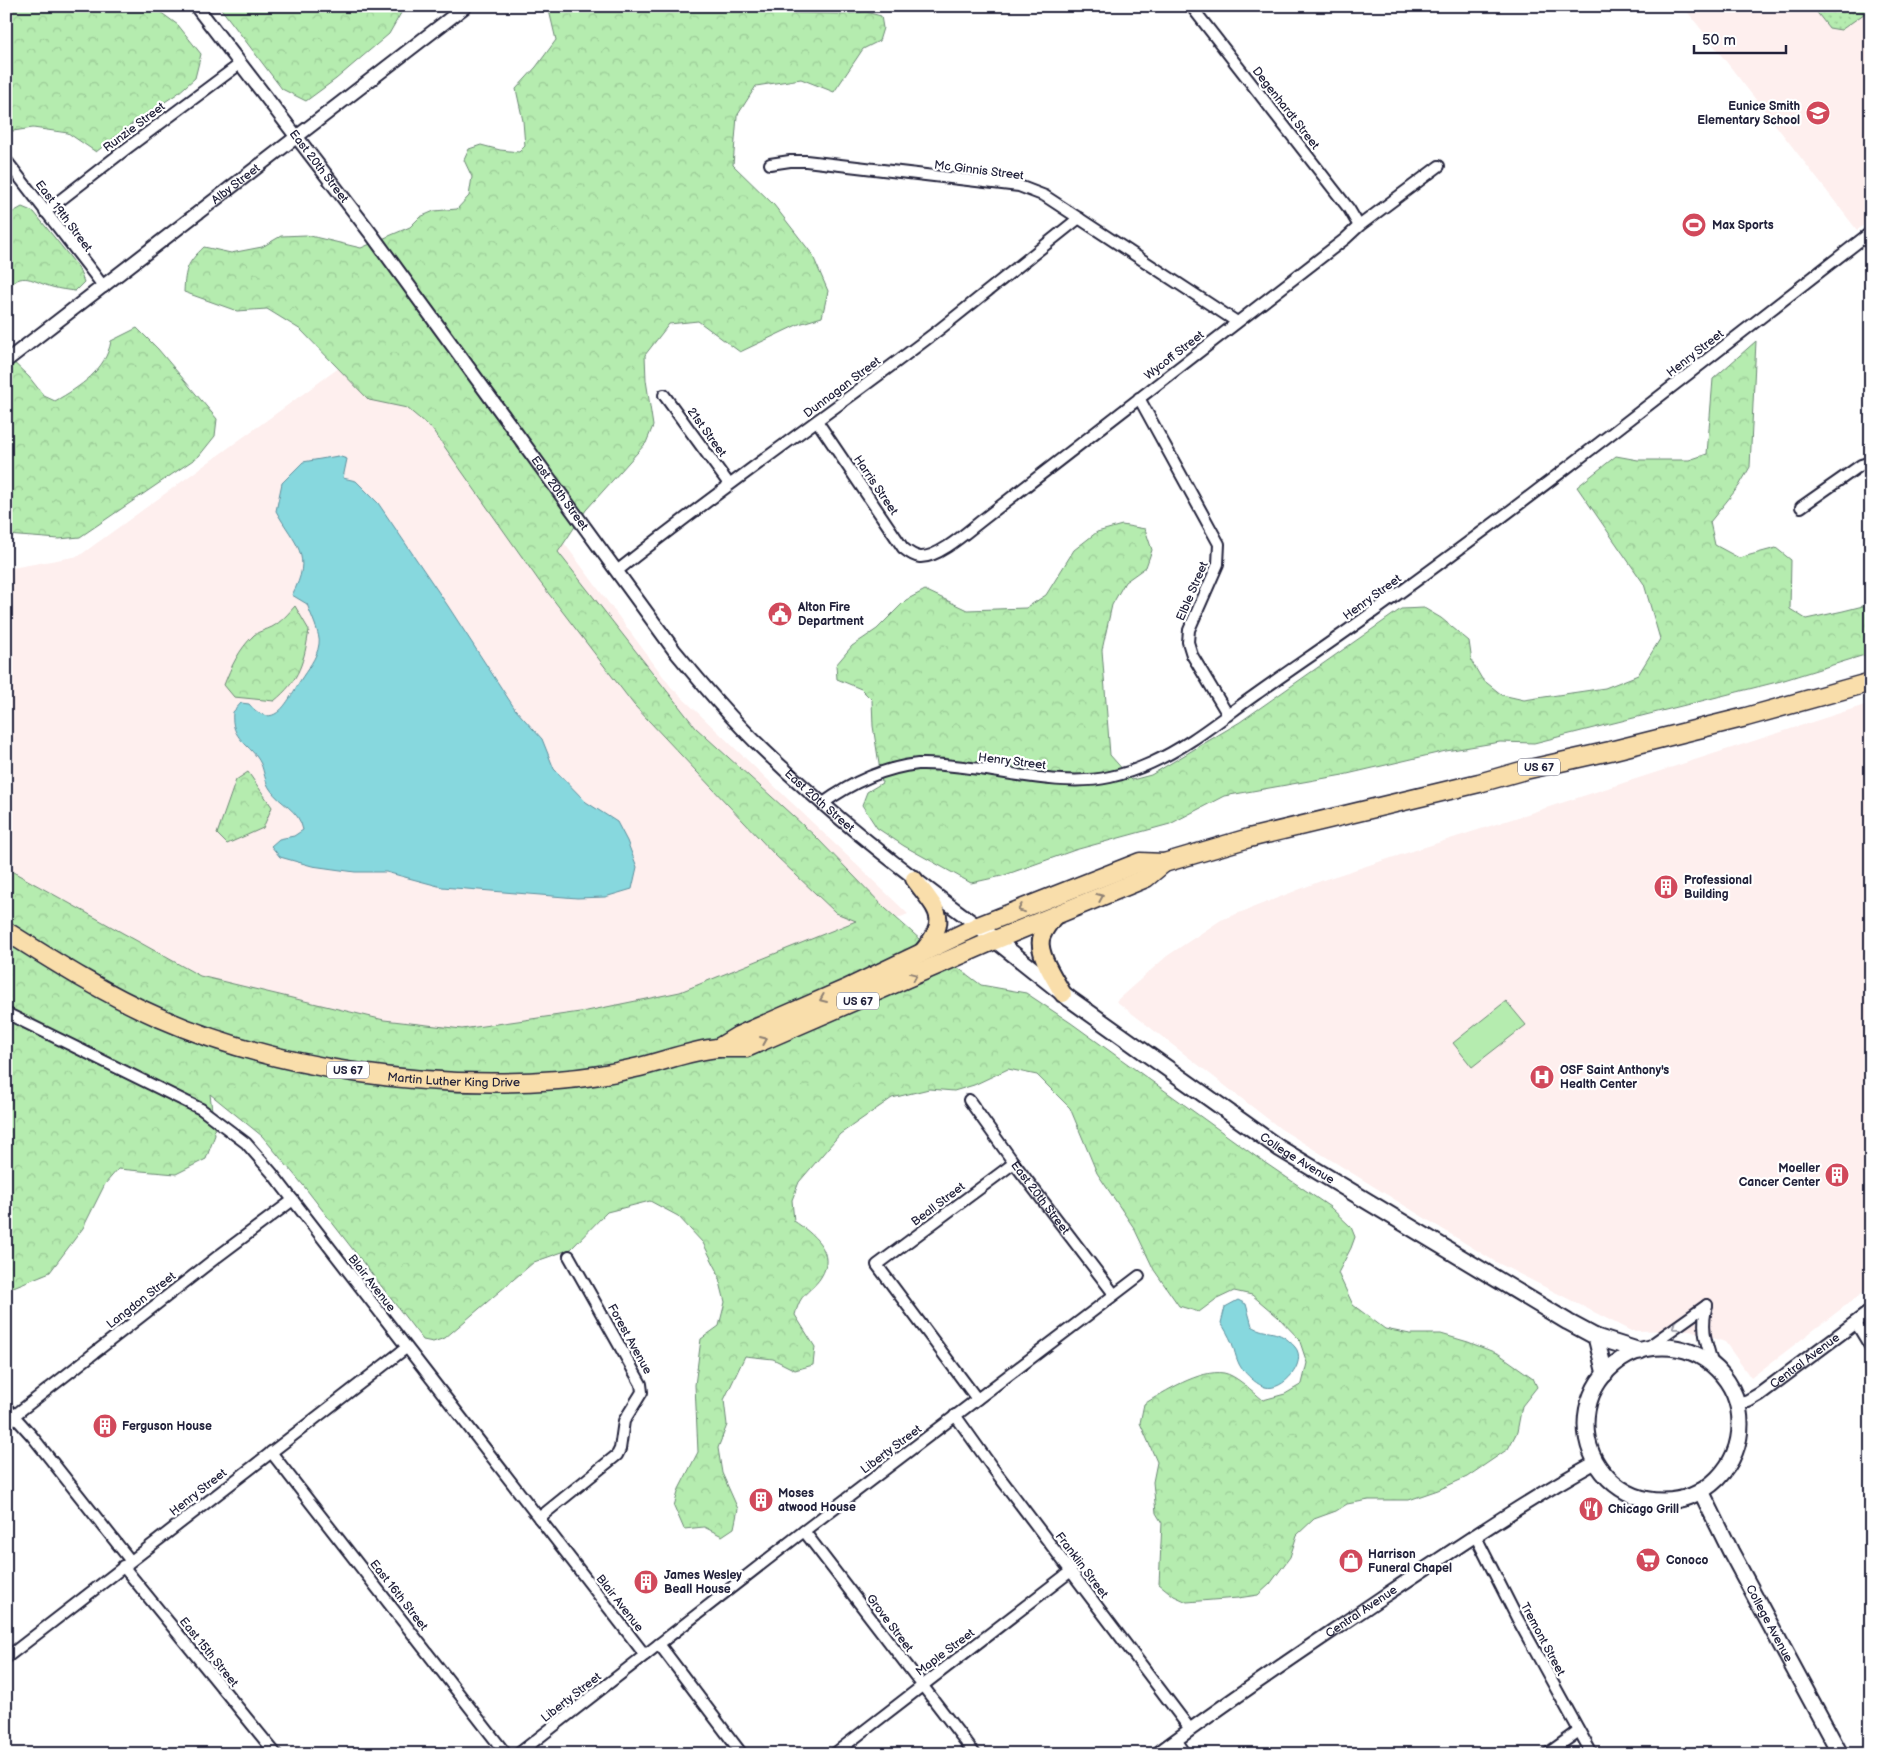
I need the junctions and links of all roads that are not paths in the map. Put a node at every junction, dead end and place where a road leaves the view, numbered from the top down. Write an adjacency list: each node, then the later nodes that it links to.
1 (196, 6): 4 (street, East 20th Street)
2 (466, 6): 5 (street, Alby Street)
3 (1191, 6): 11 (street, Degenhardt Street)
4 (240, 64): 5 (street, East 20th Street); 9 (street, Runzie Street)
5 (298, 137): 13 (street, Alby Street); 23 (street, East 20th Street)
6 (6, 160): 9 (street, East 19th Street)
7 (770, 164): 10 (street, Mc Ginnis Street)
8 (1439, 166): 11 (street, Wycoff Street)
9 (45, 212): 13 (street, East 19th Street)
10 (1079, 218): 14 (street, Mc Ginnis Street); 18 (street, Dunnagan Street)
11 (1360, 226): 14 (street, Wycoff Street)
12 (1871, 232): 25 (street, Henry Street)
13 (104, 287): 15 (street, Alby Street)
14 (1237, 322): 17 (street, Wycoff Street)
15 (6, 361)
16 (664, 396): 20 (street, 21st Street)
17 (1139, 398): 22 (street, Wycoff Street); 25 (street, Elble Street)
18 (817, 421): 20 (street, Dunnagan Street); 22 (street, Harris Street)
19 (1866, 463): 21 (street)
20 (729, 484): 23 (street, Dunnagan Street)
21 (1801, 507)
22 (920, 557)
23 (616, 571): 26 (street, East 20th Street)
24 (1871, 682): 27 (highway, US 67)
25 (1228, 715): 26 (street, Henry Street)
26 (822, 804): 28 (street, East 20th Street)
27 (1164, 863): 29 (highway, US 67, one-way to 27); 30 (highway, US 67, one-way to 30)
28 (914, 880): 30 (street, East 20th Street); 33 (main road)
29 (1055, 915): 32 (highway, US 67); 34 (main road)
30 (978, 926): 32 (main road, College Avenue); 33 (highway, US 67)
31 (6, 931): 36 (highway, Martin Luther King Drive / US 67)
32 (995, 940): 34 (main road, College Avenue); 36 (highway, US 67, one-way to 32)
33 (922, 953): 36 (highway, US 67, one-way to 36)
34 (1063, 994): 45 (main road, College Avenue)
35 (6, 1013): 39 (street, Blair Avenue)
36 (717, 1048)
37 (969, 1100): 38 (street, East 20th Street)
38 (1014, 1163): 42 (street, East 20th Street); 51 (street, Beall Street)
39 (292, 1200): 46 (street, Blair Avenue); 53 (street, Langdon Street)
40 (569, 1256): 58 (street, Forest Avenue)
41 (1139, 1276): 42 (street, Liberty Street)
42 (1114, 1294): 51 (street, Liberty Street)
43 (1871, 1311): 44 (street, Central Avenue)
44 (1856, 1323): 47 (street); 52 (street, Central Avenue)
45 (1596, 1337): 48 (main road, College Avenue); 50 (main road)
46 (406, 1348): 55 (street, Henry Street); 58 (street, Blair Avenue)
47 (1871, 1348)
48 (1643, 1350): 49 (main road); 49 (street, one-way to 48); 50 (main road)
49 (1713, 1366): 52 (main road)
50 (1605, 1374): 56 (main road)
51 (977, 1399): 54 (street, Liberty Street)
52 (1737, 1404): 57 (main road)
53 (9, 1415): 61 (street, East 15th Street)
54 (955, 1415): 59 (street, Liberty Street); 62 (street, Franklin Street)
55 (271, 1452): 61 (street, Henry Street); 71 (street, East 16th Street)
56 (1596, 1462): 57 (main road); 60 (street, Central Avenue)
57 (1701, 1491): 80 (main road, College Avenue)
58 (539, 1518): 64 (street, Blair Avenue)
59 (804, 1531): 63 (street, Liberty Street); 66 (street, Grove Street)
60 (1475, 1535): 67 (street, Central Avenue); 68 (street, Tremont Street)
61 (126, 1563): 65 (street, Henry Street); 70 (street, East 15th Street)
62 (1071, 1571): 66 (street, Maple Street); 67 (street, Franklin Street)
63 (659, 1644): 64 (street, Liberty Street); 73 (street)
64 (645, 1655): 72 (street, Liberty Street)
65 (6, 1658)
66 (921, 1686): 74 (street, Maple Street); 75 (street, Grove Street)
67 (1190, 1729): 69 (street, Central Avenue)
68 (1579, 1731): 78 (street); 79 (street, Tremont Street)
69 (1176, 1740): 76 (street, Central Avenue); 77 (street)
70 (276, 1754)
71 (506, 1754)
72 (518, 1754)
73 (742, 1754)
74 (834, 1754)
75 (975, 1754)
76 (1157, 1754)
77 (1186, 1754)
78 (1546, 1754)
79 (1592, 1754)
80 (1840, 1754)

